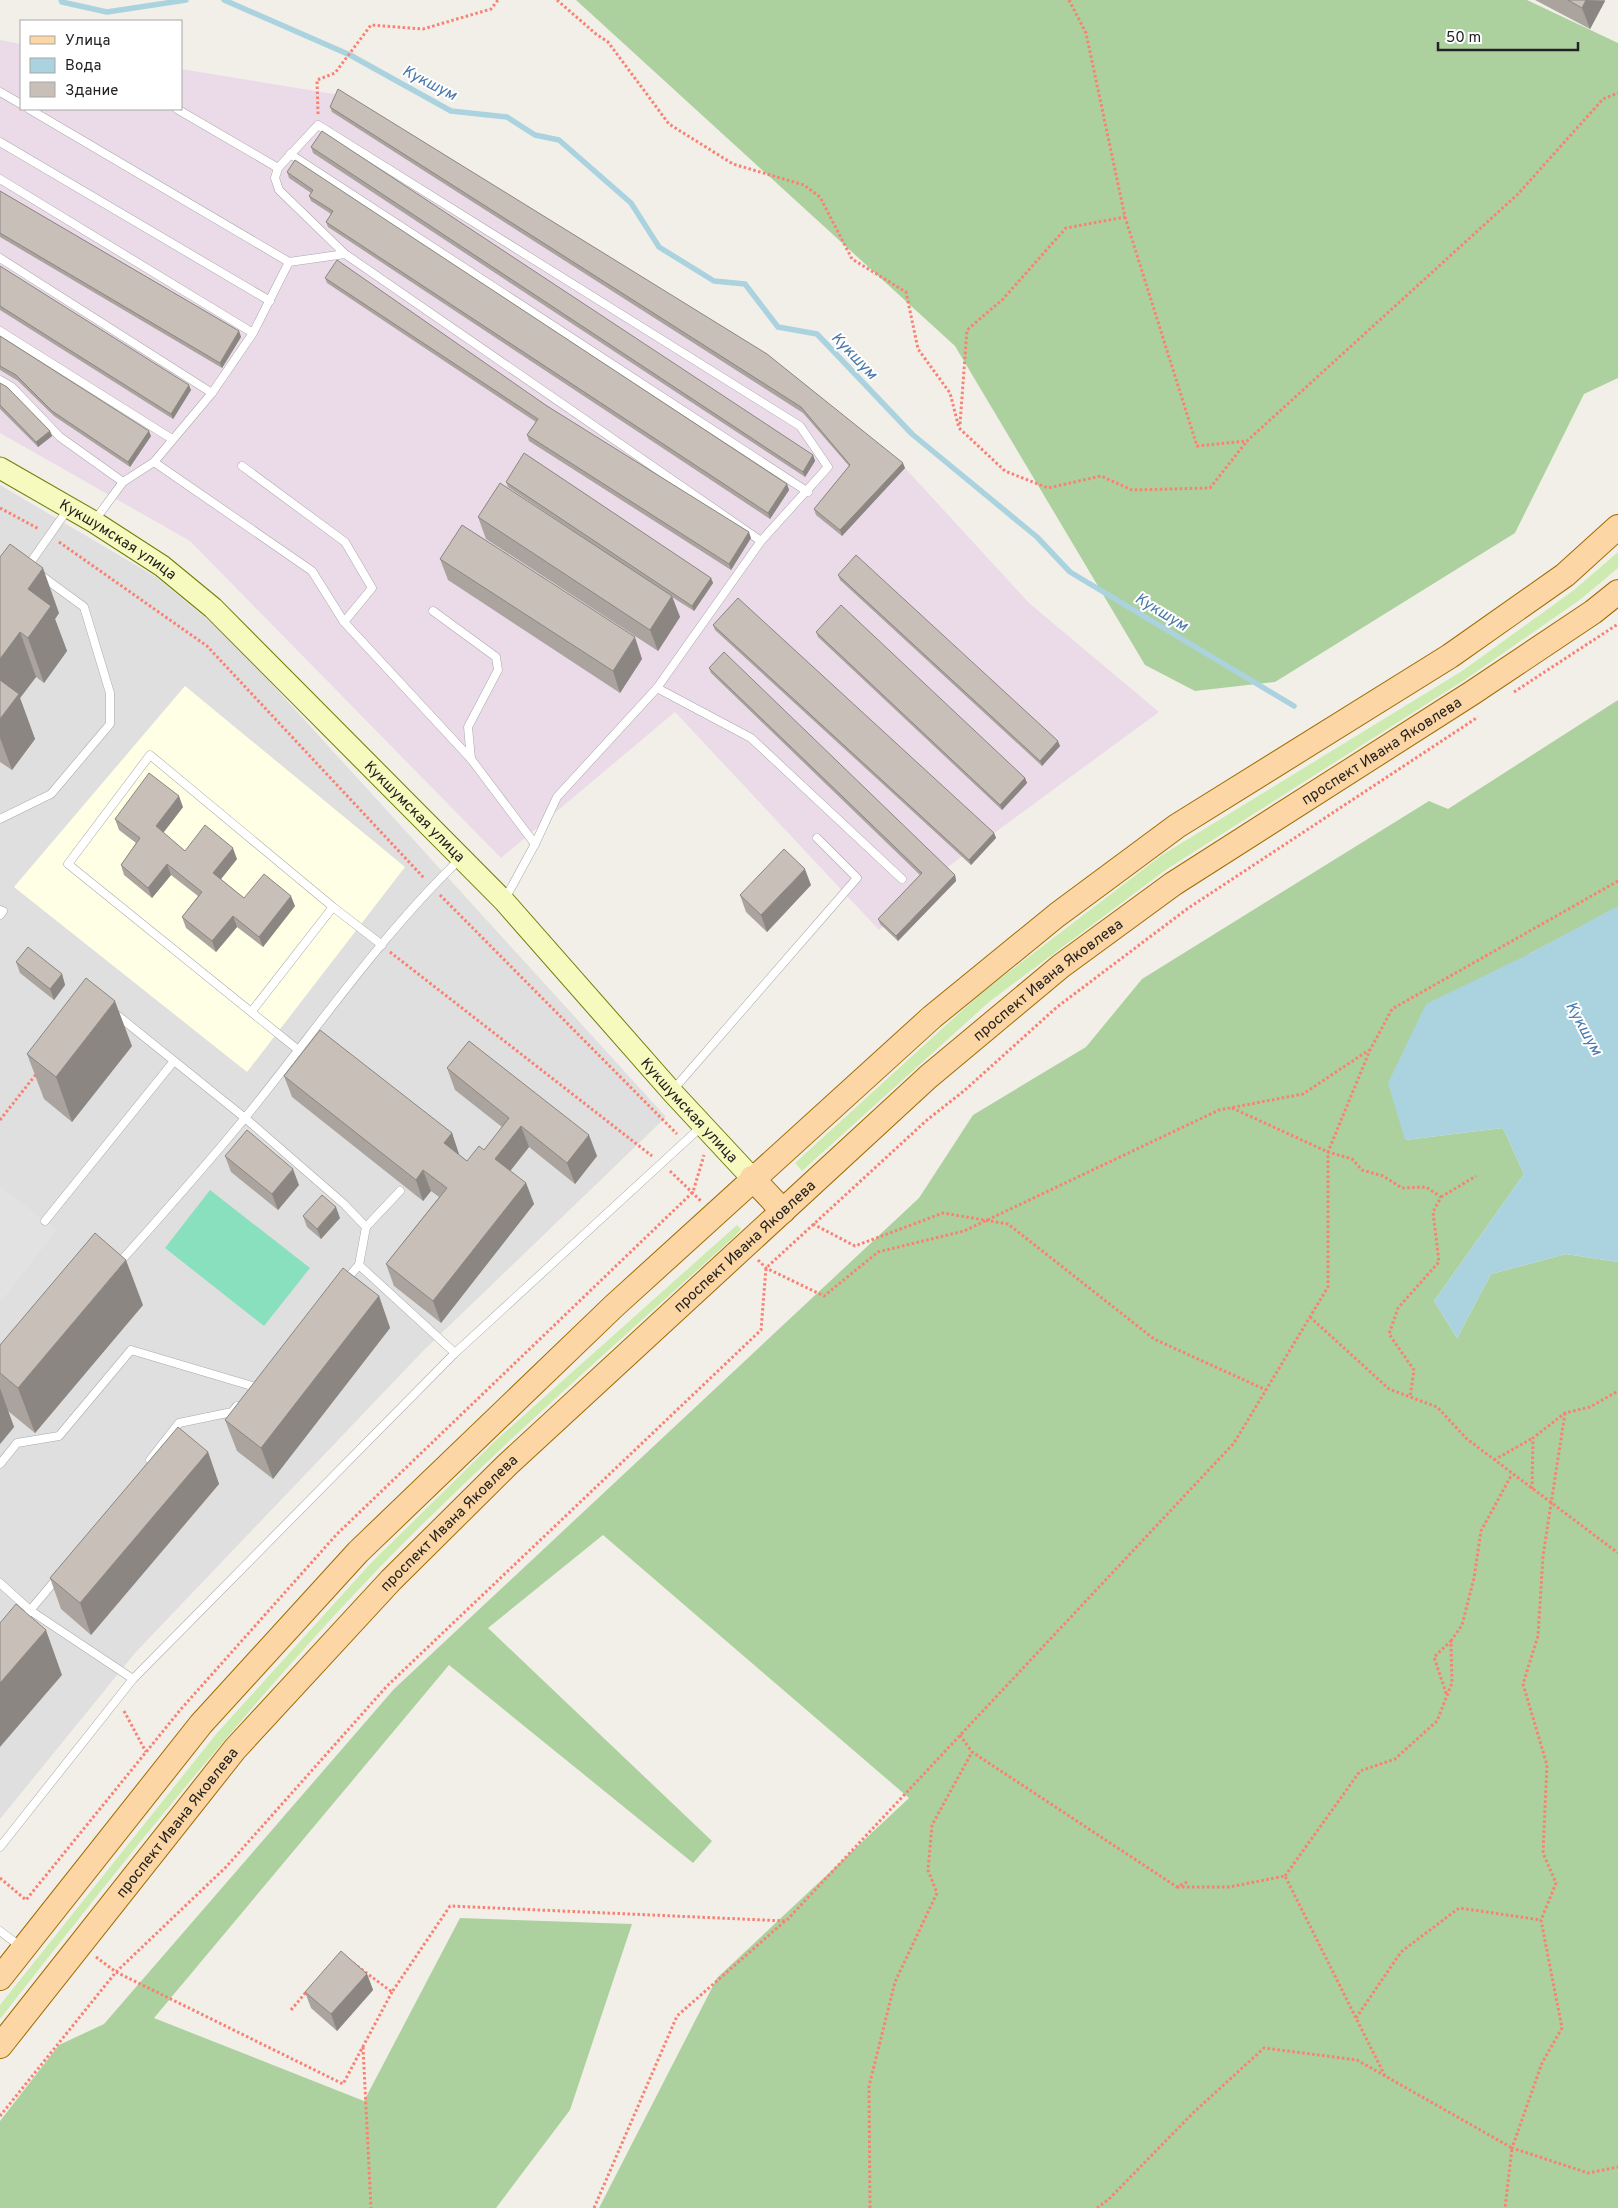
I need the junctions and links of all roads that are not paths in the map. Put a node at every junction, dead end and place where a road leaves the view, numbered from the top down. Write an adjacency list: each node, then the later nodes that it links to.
1 (0, 92): 2 (lane)
2 (20, 103)
3 (31, 110): 11 (lane)
4 (179, 110): 7 (lane)
5 (0, 142): 12 (lane)
6 (290, 154): 7 (lane); 22 (lane); 22 (lane)
7 (278, 168): 9 (lane)
8 (0, 179): 14 (lane)
9 (346, 254): 11 (lane); 26 (lane)
10 (0, 258): 16 (lane)
11 (289, 262): 12 (lane)
12 (270, 301): 14 (lane)
13 (0, 331): 17 (lane)
14 (253, 333): 16 (lane)
15 (0, 380): 21 (lane)
16 (212, 393): 17 (lane)
17 (172, 439): 18 (lane)
18 (154, 462): 21 (lane); 29 (lane)
19 (242, 466): 29 (lane)
20 (0, 468): 23 (street, Кукшумская улица)
21 (123, 482): 24 (lane)
22 (808, 492): 26 (lane)
23 (69, 508): 24 (street, Кукшумская улица); 32 (lane)
24 (94, 522): 35 (street, Кукшумская улица)
25 (1618, 527): 49 (main road)
26 (761, 541): 30 (lane)
27 (1618, 592): 51 (main road, проспект Ивана Яковлева)
28 (433, 611): 31 (lane)
29 (344, 622): 31 (lane)
30 (657, 688): 34 (lane); 36 (lane)
31 (471, 759): 34 (lane)
32 (0, 819)
33 (817, 838): 46 (lane)
34 (535, 844): 37 (lane)
35 (462, 857): 37 (street, Кукшумская улица); 41 (lane)
36 (902, 879)
37 (504, 901): 46 (street, Кукшумская улица)
38 (333, 907): 41 (lane); 42 (lane); 42 (lane)
39 (0, 910): 40 (lane)
40 (0, 915)
41 (382, 946): 44 (lane)
42 (252, 1011): 44 (lane)
43 (117, 1015): 45 (lane)
44 (297, 1049): 47 (lane)
45 (174, 1061): 47 (lane); 52 (lane)
46 (672, 1092): 48 (street, Кукшумская улица)
47 (245, 1118): 53 (lane); 54 (lane)
48 (703, 1125): 49 (street, Кукшумская улица); 57 (lane)
49 (752, 1178): 51 (main road, Кукшумская улица); 69 (main road)
50 (400, 1191): 53 (lane)
51 (783, 1211): 71 (main road, проспект Ивана Яковлева)
52 (45, 1221)
53 (366, 1227): 55 (lane)
54 (120, 1262)
55 (359, 1265): 56 (lane); 57 (lane)
56 (336, 1292)
57 (455, 1353): 66 (lane)
58 (261, 1380): 59 (lane)
59 (249, 1393): 60 (lane); 61 (lane)
60 (0, 1464)
61 (142, 1470)
62 (62, 1572): 64 (lane)
63 (0, 1583): 64 (lane)
64 (31, 1611): 65 (lane); 66 (lane)
65 (18, 1625)
66 (133, 1680): 67 (lane)
67 (0, 1847)
68 (0, 1931): 69 (lane)
69 (23, 1949): 70 (main road)
70 (0, 1978)
71 (0, 2046)

